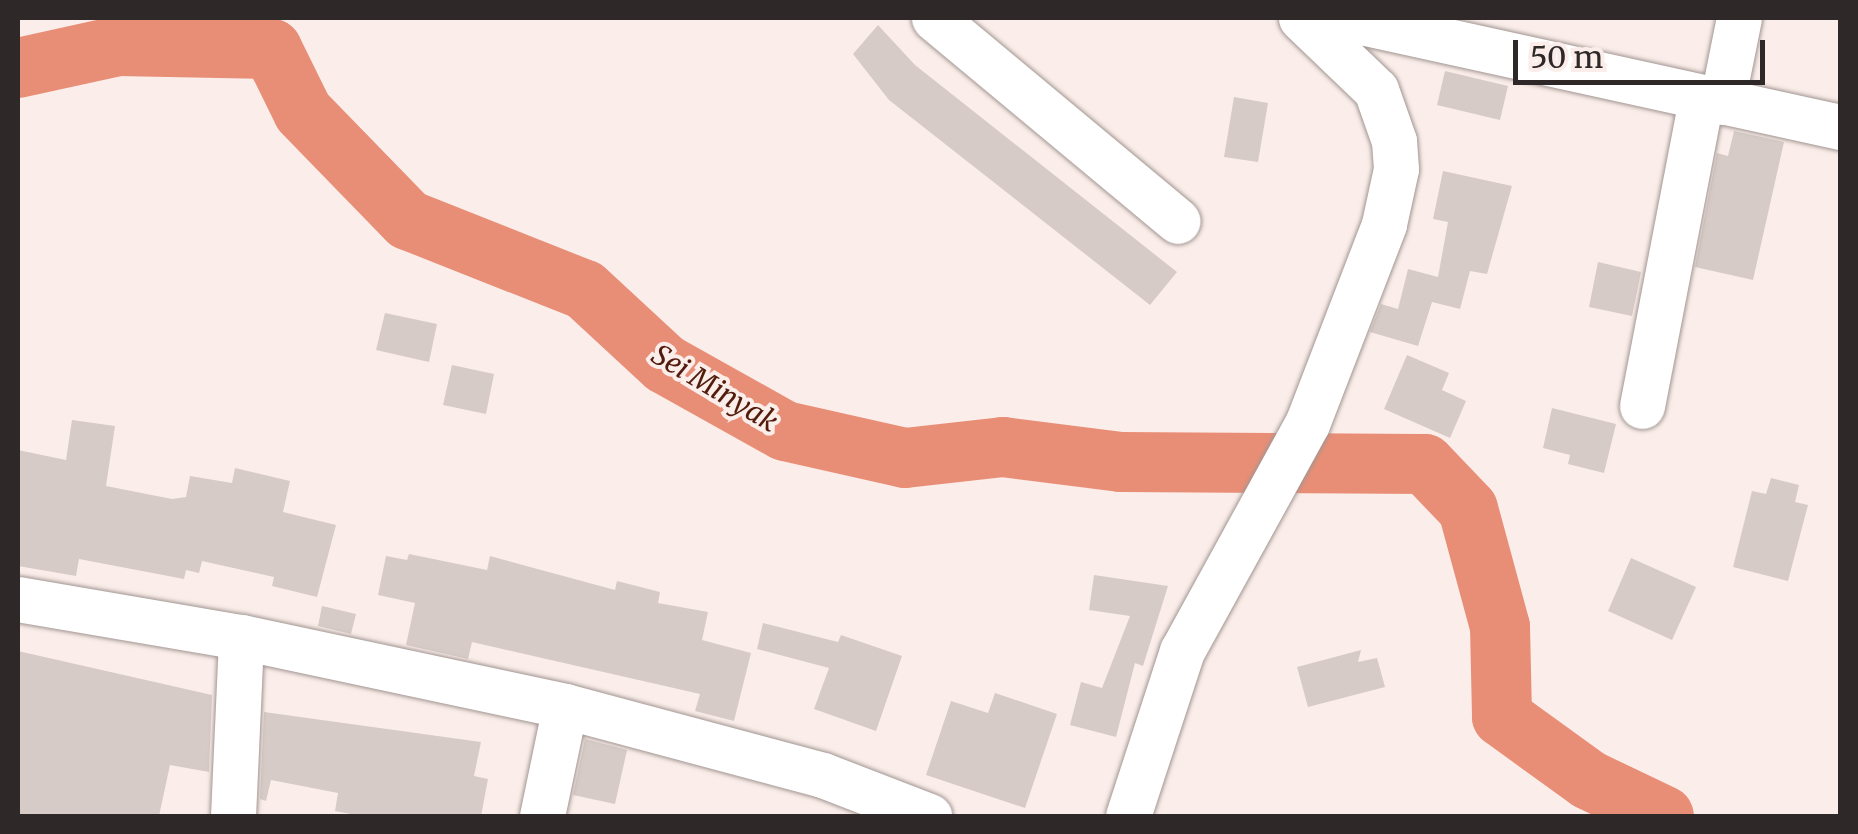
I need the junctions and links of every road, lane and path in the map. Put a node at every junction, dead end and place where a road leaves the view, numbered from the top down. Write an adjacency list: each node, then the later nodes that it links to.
1 (934, 18): 8 (street)
2 (1301, 18): 16 (street)
3 (1343, 18): 5 (street)
4 (1739, 18): 6 (street)
5 (1431, 25): 6 (street)
6 (1712, 100): 7 (street); 9 (street)
7 (1840, 127)
8 (1178, 221)
9 (1642, 406)
10 (18, 599): 11 (street)
11 (241, 637): 12 (street); 13 (street)
12 (564, 706): 14 (street); 15 (street)
13 (233, 816)
14 (542, 816)
15 (929, 816)
16 (1128, 816)

